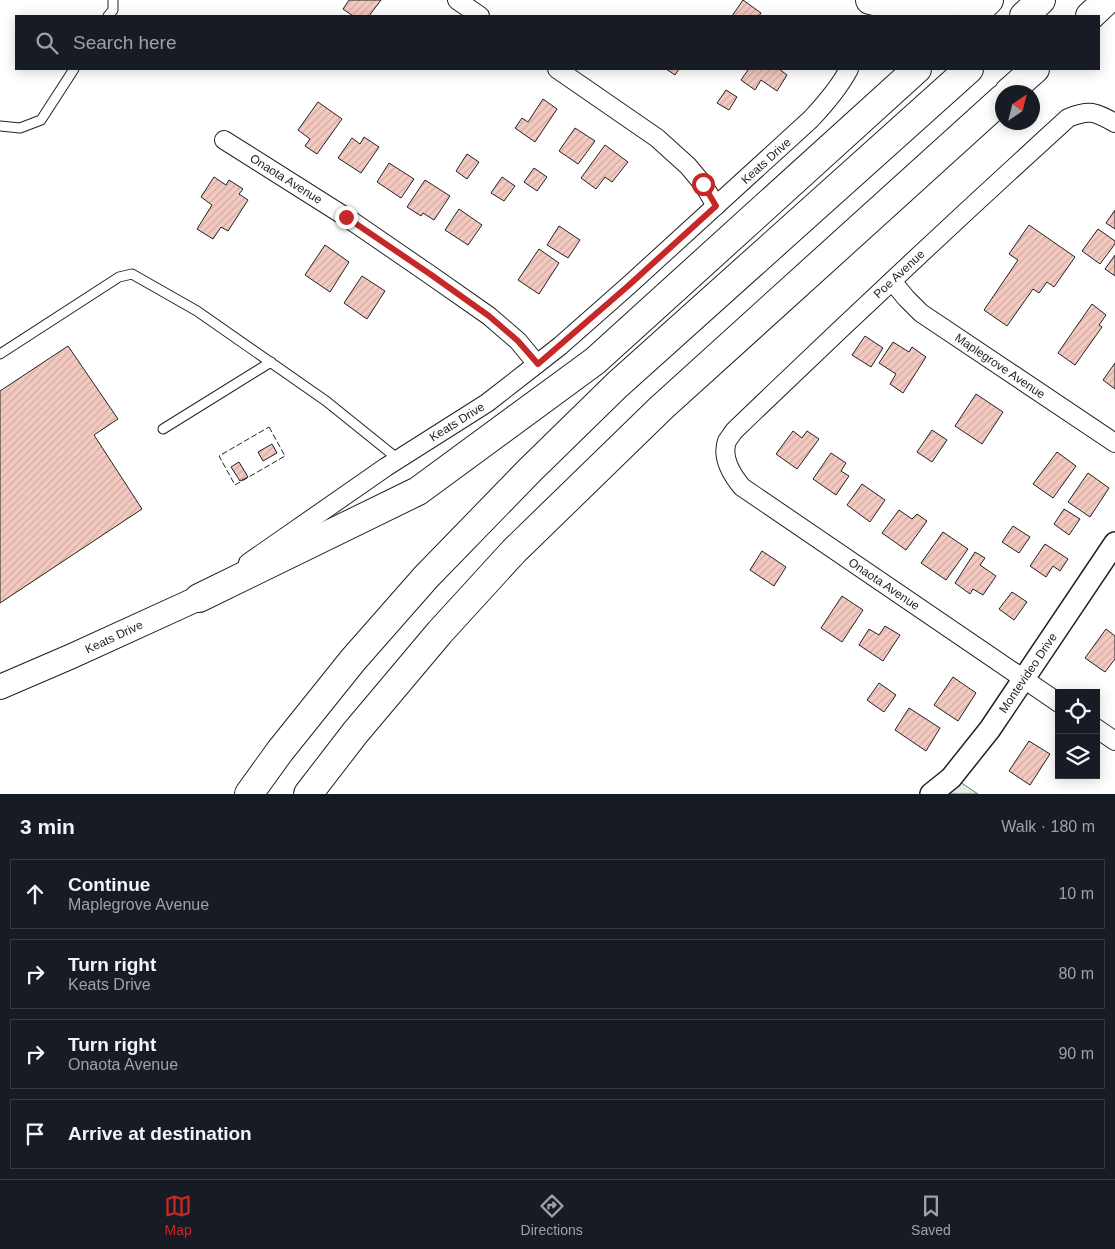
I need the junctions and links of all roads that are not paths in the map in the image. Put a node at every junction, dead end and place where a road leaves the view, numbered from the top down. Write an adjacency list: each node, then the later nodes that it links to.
1 (113, 0): 8 (lane)
2 (457, 0): 9 (street)
3 (869, 0): 4 (highway); 10 (street)
4 (959, 0)
5 (989, 0): 11 (highway)
6 (1041, 0): 12 (highway)
7 (1107, 0): 13 (highway)
8 (109, 15)
9 (479, 15)
10 (866, 15)
11 (974, 15)
12 (1025, 15)
13 (1091, 15)
14 (73, 70): 23 (lane)
15 (558, 70): 25 (street)
16 (848, 70): 25 (street, Keats Drive)
17 (916, 70): 35 (highway)
18 (968, 70): 42 (highway)
19 (1034, 70): 20 (highway)
20 (1017, 85)
21 (995, 105): 40 (highway)
22 (1115, 123): 26 (street, Poe Avenue)
23 (0, 126)
24 (224, 140): 29 (street, Onaota Avenue)
25 (716, 206): 29 (street, Keats Drive)
26 (892, 281): 31 (street, Maplegrove Avenue); 32 (street, Poe Avenue)
27 (0, 354): 28 (lane)
28 (271, 362): 30 (lane); 33 (lane)
29 (538, 364): 33 (street, Keats Drive)
30 (163, 429)
31 (1115, 443)
32 (726, 452): 36 (street, Onaota Avenue)
33 (392, 463): 35 (street, Keats Drive)
34 (1115, 543): 36 (street, Montevideo Drive)
35 (199, 598): 37 (main road, Keats Drive)
36 (1024, 680): 38 (street, Onaota Avenue); 45 (street, Montevideo Drive)
37 (0, 687)
38 (1055, 700)
39 (1100, 731): 41 (street)
40 (355, 734): 43 (highway); 44 (highway)
41 (1115, 741)
42 (249, 794)
43 (308, 794)
44 (333, 794)
45 (930, 794)

